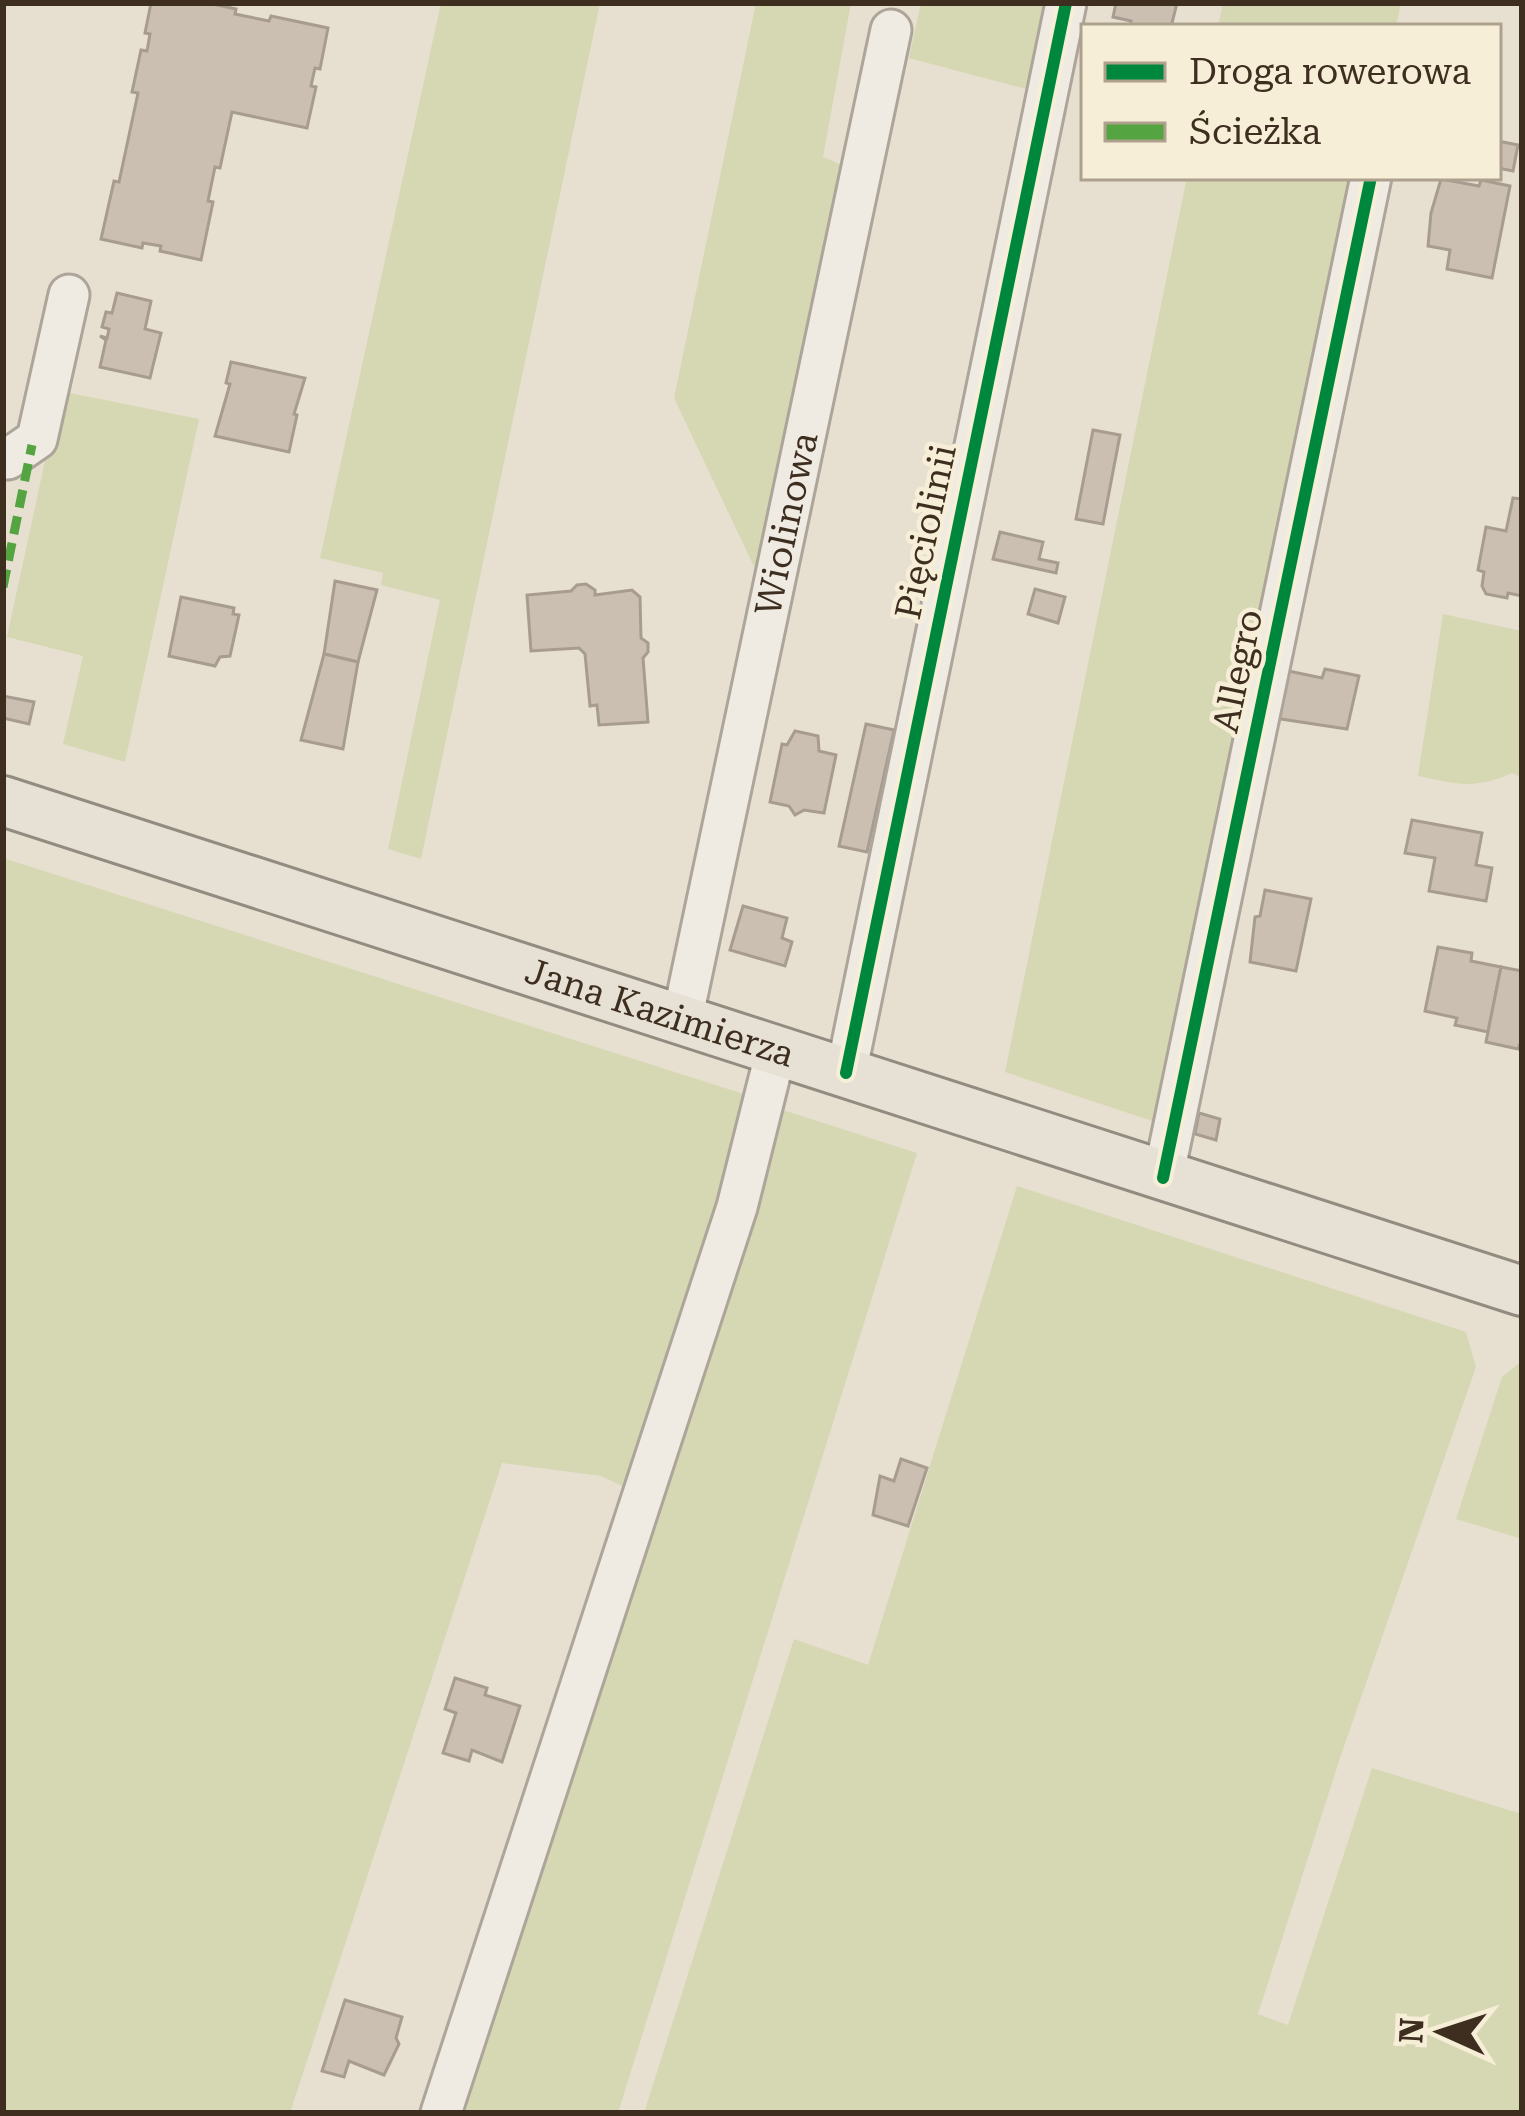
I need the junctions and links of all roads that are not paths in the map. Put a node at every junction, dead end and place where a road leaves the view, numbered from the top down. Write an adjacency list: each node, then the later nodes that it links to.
1 (1066, 3): 9 (street, Pięciolinii)
2 (891, 29): 7 (street, Wiolinowa)
3 (1370, 180): 10 (street, Allegro)
4 (69, 295): 5 (street)
5 (15, 453)
6 (3, 801): 7 (main road, Jana Kazimierza)
7 (682, 1021): 8 (main road, Jana Kazimierza)
8 (776, 1051): 9 (main road, Jana Kazimierza); 12 (street)
9 (846, 1073): 10 (main road, Jana Kazimierza)
10 (1163, 1178): 11 (main road, Jana Kazimierza)
11 (1522, 1291)
12 (441, 2113)

